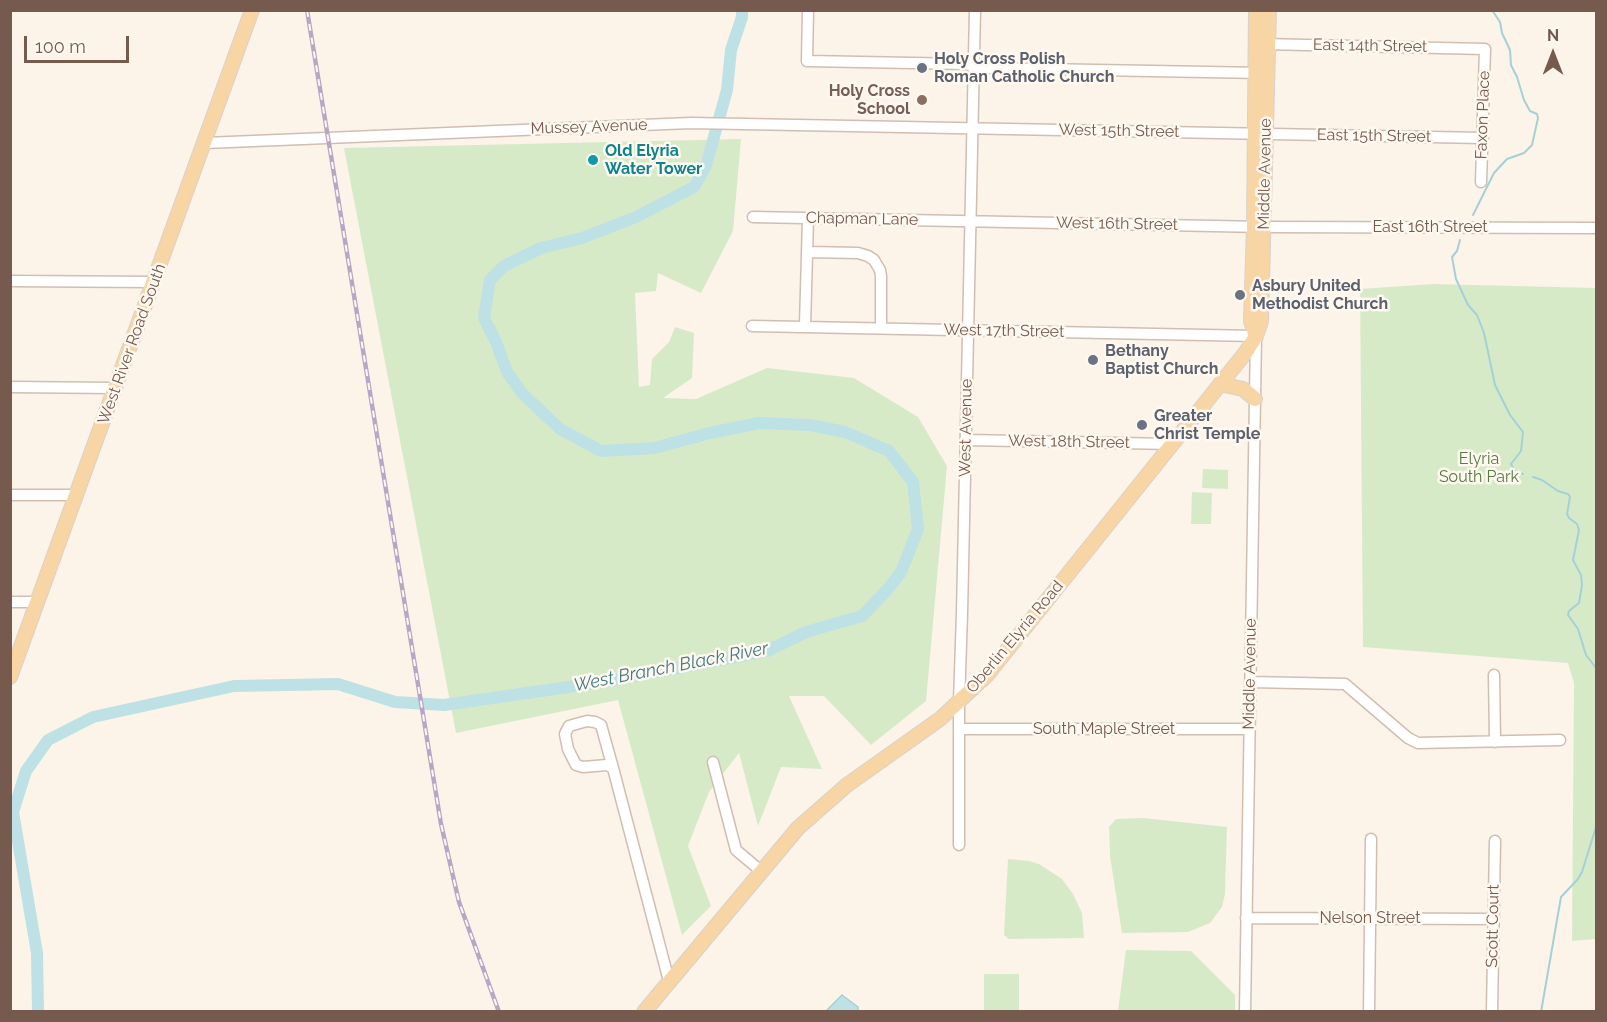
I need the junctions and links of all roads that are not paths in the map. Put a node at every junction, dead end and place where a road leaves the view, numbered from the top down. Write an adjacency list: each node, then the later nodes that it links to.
1 (252, 10): 13 (main road, West River Road South)
2 (808, 10): 8 (street)
3 (975, 10): 8 (street, West Avenue)
4 (1256, 10): 6 (main road, Middle Avenue)
5 (1269, 10): 6 (main road, Middle Avenue)
6 (1261, 44): 7 (street, East 14th Street); 9 (main road, Middle Avenue)
7 (1485, 49): 12 (street, Faxon Place)
8 (974, 67): 9 (street); 10 (street, West Avenue)
9 (1261, 73): 11 (main road, Middle Avenue)
10 (973, 128): 11 (street, West 15th Street); 13 (street, Mussey Avenue); 17 (street, West Avenue)
11 (1260, 134): 12 (street, East 15th Street); 18 (main road, Middle Avenue)
12 (1483, 138): 14 (street, Faxon Place)
13 (205, 142): 22 (main road, West River Road South)
14 (1481, 182)
15 (753, 217): 16 (street, Chapman Lane)
16 (808, 218): 17 (street, Chapman Lane); 20 (street)
17 (971, 220): 18 (street, West 16th Street); 26 (street, West Avenue)
18 (1259, 227): 19 (street, East 16th Street); 27 (main road, Middle Avenue)
19 (1596, 228)
20 (807, 252): 24 (street); 25 (street)
21 (10, 281): 22 (street)
22 (154, 282): 30 (main road, West River Road South)
23 (752, 326): 24 (street, West 17th Street)
24 (805, 326): 25 (street, West 17th Street)
25 (881, 328): 26 (street, West 17th Street)
26 (968, 331): 27 (street, West 17th Street); 32 (street, West Avenue)
27 (1256, 336): 28 (main road, Oberlin Elyria Road); 31 (street, Middle Avenue)
28 (1220, 384): 31 (main road); 33 (main road, Oberlin Elyria Road)
29 (10, 387): 30 (street)
30 (116, 388): 35 (main road, West River Road South)
31 (1255, 399): 40 (street, Middle Avenue)
32 (966, 440): 33 (street, West 18th Street); 41 (street, West Avenue)
33 (1173, 444): 41 (main road, Oberlin Elyria Road)
34 (10, 495): 35 (street)
35 (76, 495): 37 (main road, West River Road South)
36 (10, 602): 37 (street)
37 (37, 602): 39 (main road, West River Road South)
38 (1494, 675): 45 (street)
39 (10, 677)
40 (1250, 682): 43 (street, Middle Avenue); 45 (street)
41 (958, 703): 42 (street, West Avenue); 51 (main road, Oberlin Elyria Road)
42 (959, 729): 43 (street, South Maple Street); 50 (street, West Avenue)
43 (1249, 729): 52 (street, Middle Avenue)
44 (1560, 740): 45 (street)
45 (1495, 742)
46 (713, 762): 51 (street)
47 (613, 768): 47 (street); 55 (street)
48 (1371, 839): 53 (street)
49 (1495, 841): 54 (street, Scott Court)
50 (959, 845)
51 (761, 871): 55 (main road, Oberlin Elyria Road)
52 (1246, 918): 53 (street, Nelson Street); 57 (street, Middle Avenue)
53 (1370, 918): 54 (street, Nelson Street); 58 (street)
54 (1493, 919): 59 (street, Scott Court)
55 (669, 981): 56 (main road, Oberlin Elyria Road)
56 (644, 1011)
57 (1245, 1011)
58 (1369, 1011)
59 (1492, 1011)

